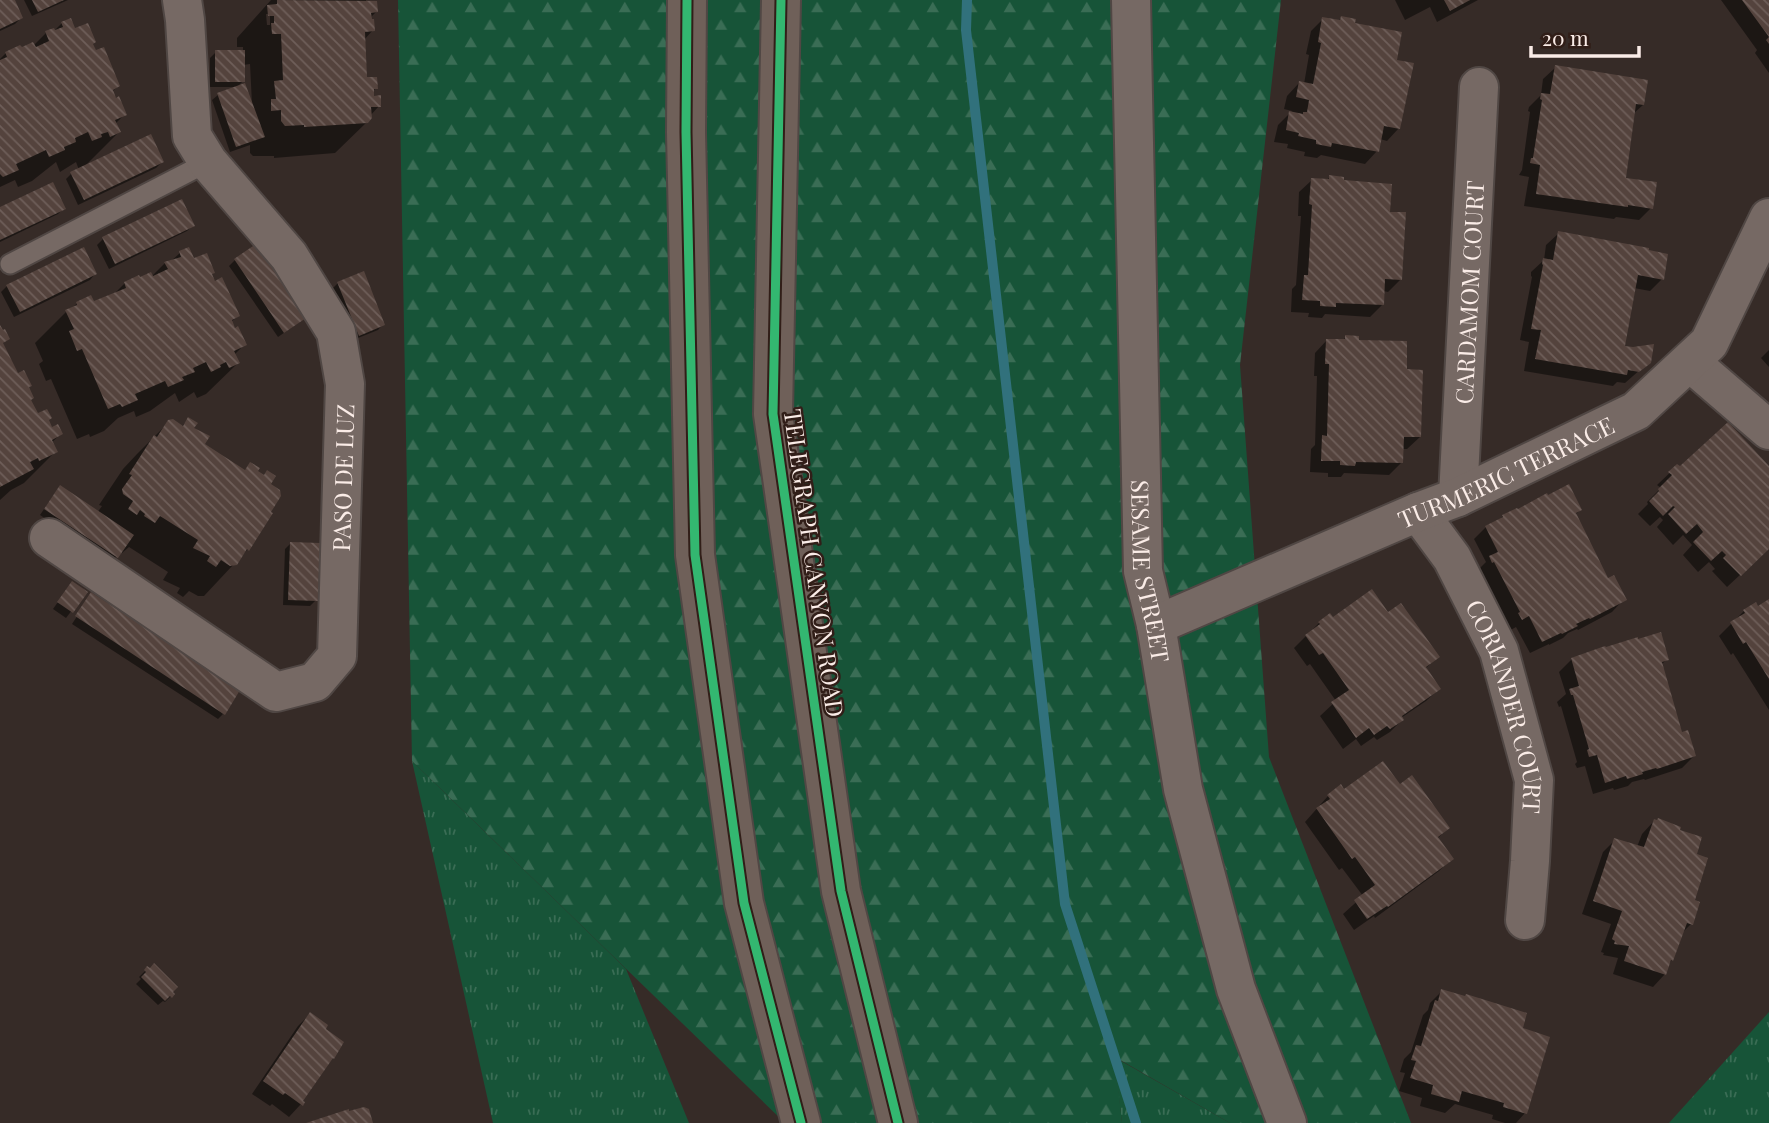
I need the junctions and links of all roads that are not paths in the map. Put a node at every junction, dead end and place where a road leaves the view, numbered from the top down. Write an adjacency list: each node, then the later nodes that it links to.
1 (182, 0): 6 (street, PASO DE LUZ)
2 (687, 0): 16 (main road)
3 (781, 0): 17 (main road, TELEGRAPH CANYON ROAD)
4 (1130, 0): 14 (street, SESAME STREET)
5 (1479, 87): 11 (street, CARDAMOM COURT)
6 (208, 162): 8 (lane); 13 (street, PASO DE LUZ)
7 (1769, 218): 9 (street, TURMERIC TERRACE)
8 (10, 264)
9 (1690, 362): 10 (street); 11 (street, TURMERIC TERRACE)
10 (1769, 430)
11 (1458, 497): 12 (street, TURMERIC TERRACE)
12 (1418, 512): 14 (street, TURMERIC TERRACE); 15 (street, CORIANDER COURT)
13 (49, 538)
14 (1156, 625): 18 (street, SESAME STREET)
15 (1525, 920)
16 (801, 1123)
17 (898, 1123)
18 (1287, 1123)

